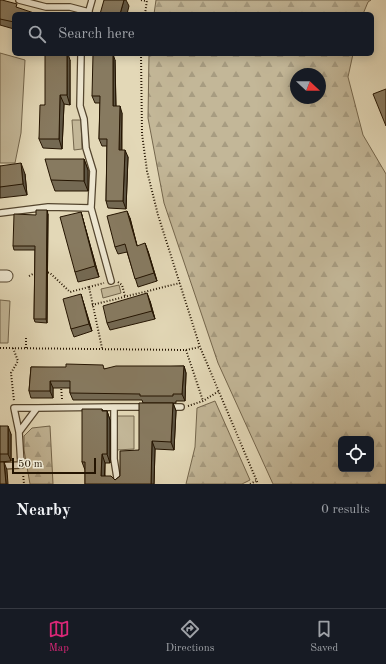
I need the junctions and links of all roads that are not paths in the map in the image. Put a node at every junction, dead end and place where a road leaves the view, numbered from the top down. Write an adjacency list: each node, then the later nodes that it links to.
1 (19, 0): 3 (lane)
2 (92, 0): 4 (lane)
3 (85, 12)
4 (88, 12)
5 (81, 56): 6 (lane)
6 (91, 208): 7 (lane); 8 (lane)
7 (0, 213)
8 (111, 281)
9 (114, 407): 10 (lane); 13 (lane); 16 (lane)
10 (152, 407)
11 (160, 407): 12 (lane)
12 (181, 407)
13 (37, 408): 14 (lane); 14 (lane)
14 (19, 432): 15 (lane)
15 (0, 466)
16 (118, 484)

